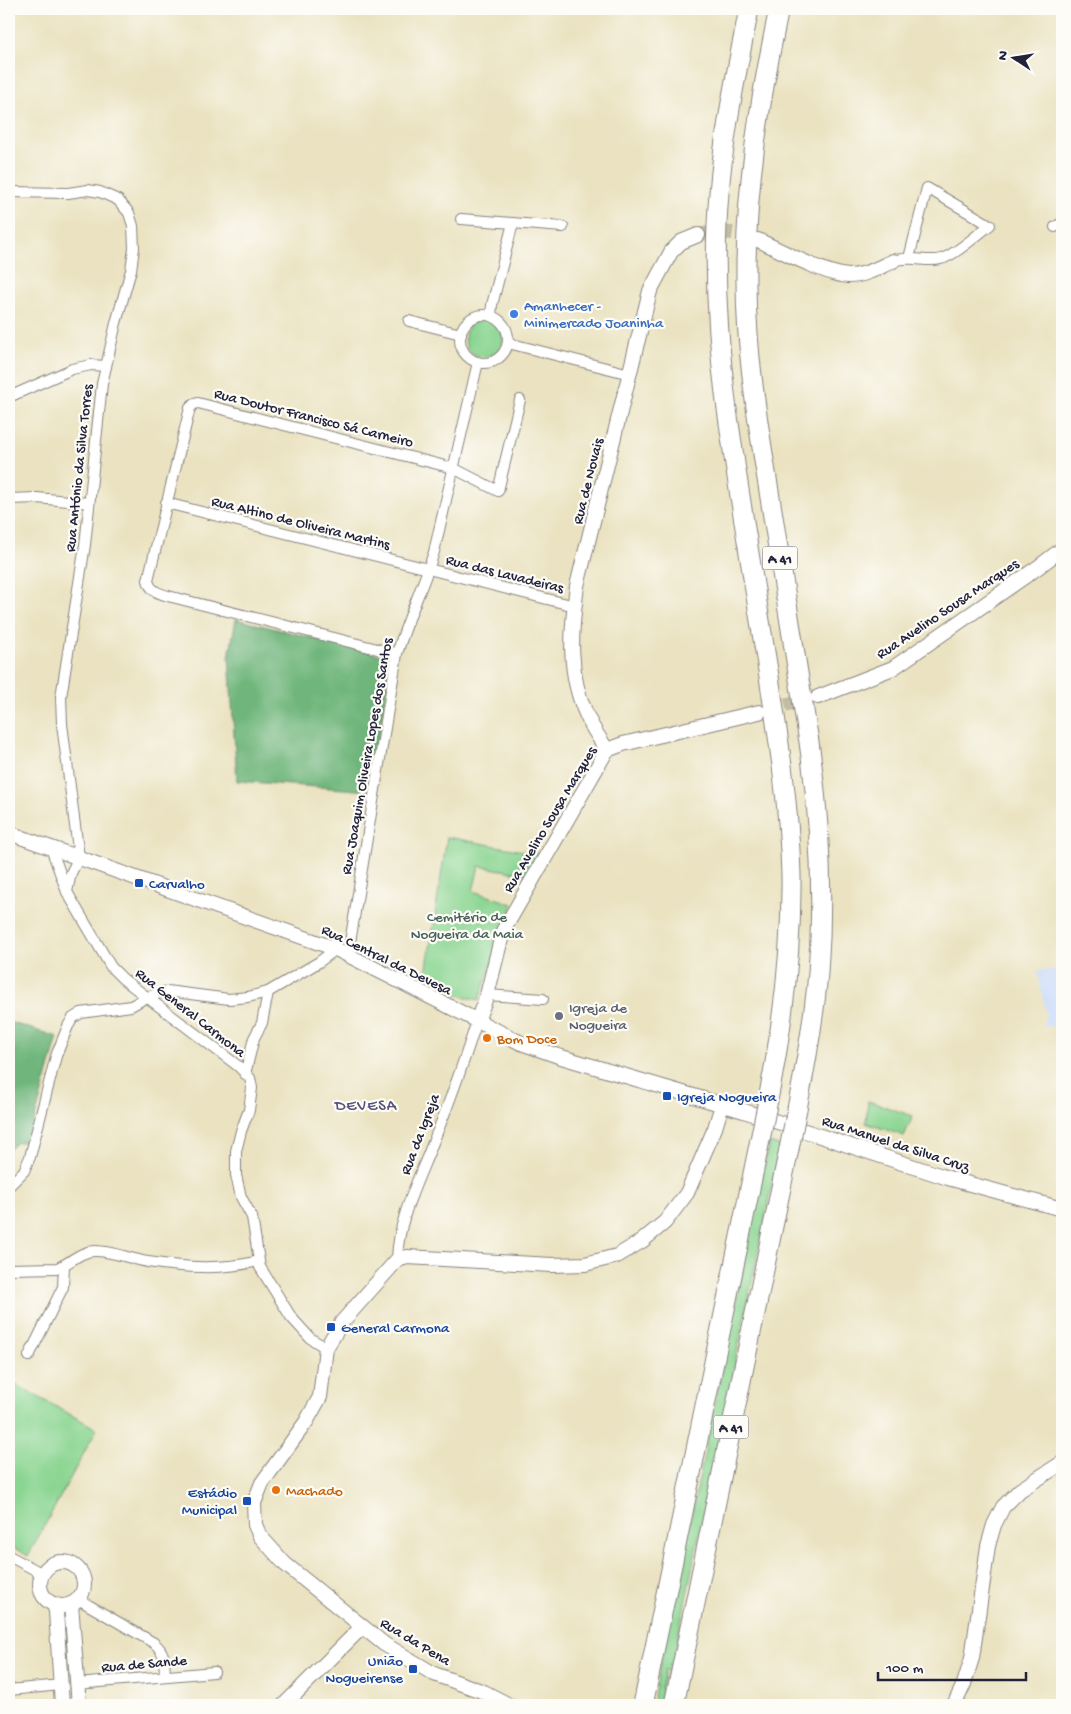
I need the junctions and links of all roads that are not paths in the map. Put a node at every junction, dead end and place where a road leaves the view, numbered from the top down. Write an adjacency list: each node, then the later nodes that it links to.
1 (749, 9): 66 (highway, A 41, bridge)
2 (779, 9): 67 (highway, A 41, bridge)
3 (9, 192): 16 (street, Rua António da Silva Torres)
4 (461, 219): 5 (street)
5 (513, 223): 6 (street); 11 (street)
6 (563, 227)
7 (698, 235): 17 (street, Rua de Novais)
8 (758, 240): 10 (street)
9 (909, 258): 9 (street); 10 (street)
10 (893, 261)
11 (491, 316): 13 (street); 14 (street)
12 (409, 321): 13 (street)
13 (460, 334): 15 (street)
14 (508, 343): 15 (street); 17 (street)
15 (478, 362): 20 (street, Rua Joaquim Oliveira Lopes dos Santos)
16 (106, 366): 18 (street); 22 (street, Rua António da Silva Torres)
17 (630, 374): 26 (street, Rua de Novais)
18 (9, 398)
19 (520, 400): 20 (street)
20 (453, 468): 23 (street, Rua Doutor Francisco Sá Carneiro); 25 (street, Rua Joaquim Oliveira Lopes dos Santos)
21 (9, 499): 22 (street)
22 (89, 503): 33 (street, Rua António da Silva Torres)
23 (166, 503): 25 (street, Rua Altino de Oliveira Martins); 27 (street, Rua Doutor Francisco Sá Carneiro)
24 (1062, 549): 28 (street, Rua Avelino Sousa Marques)
25 (429, 569): 26 (street, Rua das Lavadeiras); 27 (street, Rua Joaquim Oliveira Lopes dos Santos)
26 (574, 606): 30 (street, Rua de Novais)
27 (397, 654): 35 (street, Rua Joaquim Oliveira Lopes dos Santos)
28 (818, 697)
29 (759, 712): 30 (street, Rua Avelino Sousa Marques)
30 (607, 750): 37 (street, Rua Avelino Sousa Marques)
31 (9, 833): 32 (street, Rua Central da Devesa)
32 (52, 848): 33 (street, Rua Central da Devesa); 34 (street, Rua General Carmona)
33 (79, 857): 34 (street); 35 (street, Rua Central da Devesa)
34 (67, 892): 38 (street, Rua General Carmona)
35 (342, 952): 36 (street); 40 (street, Rua Central da Devesa)
36 (268, 992): 38 (street); 41 (street)
37 (487, 995): 39 (street); 40 (street, Rua Avelino Sousa Marques)
38 (146, 997): 41 (street, Rua General Carmona); 43 (street)
39 (543, 999)
40 (476, 1021): 42 (street, Rua Central da Devesa); 45 (street, Rua da Igreja)
41 (245, 1074): 46 (street, Rua General Carmona)
42 (722, 1104): 44 (street, Rua Manuel da Silva Cruz); 45 (street)
43 (9, 1186)
44 (1062, 1209)
45 (397, 1260): 49 (street)
46 (259, 1261): 47 (street); 49 (street, Rua General Carmona)
47 (64, 1266): 48 (street); 50 (street)
48 (9, 1269)
49 (326, 1348): 56 (street, Rua da Pena)
50 (29, 1356)
51 (1062, 1463): 68 (street)
52 (9, 1556): 53 (street)
53 (43, 1574): 54 (street); 55 (street)
54 (74, 1602): 55 (street); 58 (street); 59 (street)
55 (54, 1604): 60 (street)
56 (362, 1627): 64 (street); 65 (street, Rua da Pena)
57 (214, 1672): 58 (street, Rua de Sande)
58 (166, 1676): 59 (street, Rua de Sande)
59 (77, 1684): 63 (street)
60 (61, 1685): 61 (street); 62 (street)
61 (9, 1690)
62 (62, 1705)
63 (79, 1705)
64 (284, 1705)
65 (510, 1705)
66 (643, 1705)
67 (674, 1705)
68 (954, 1705)

